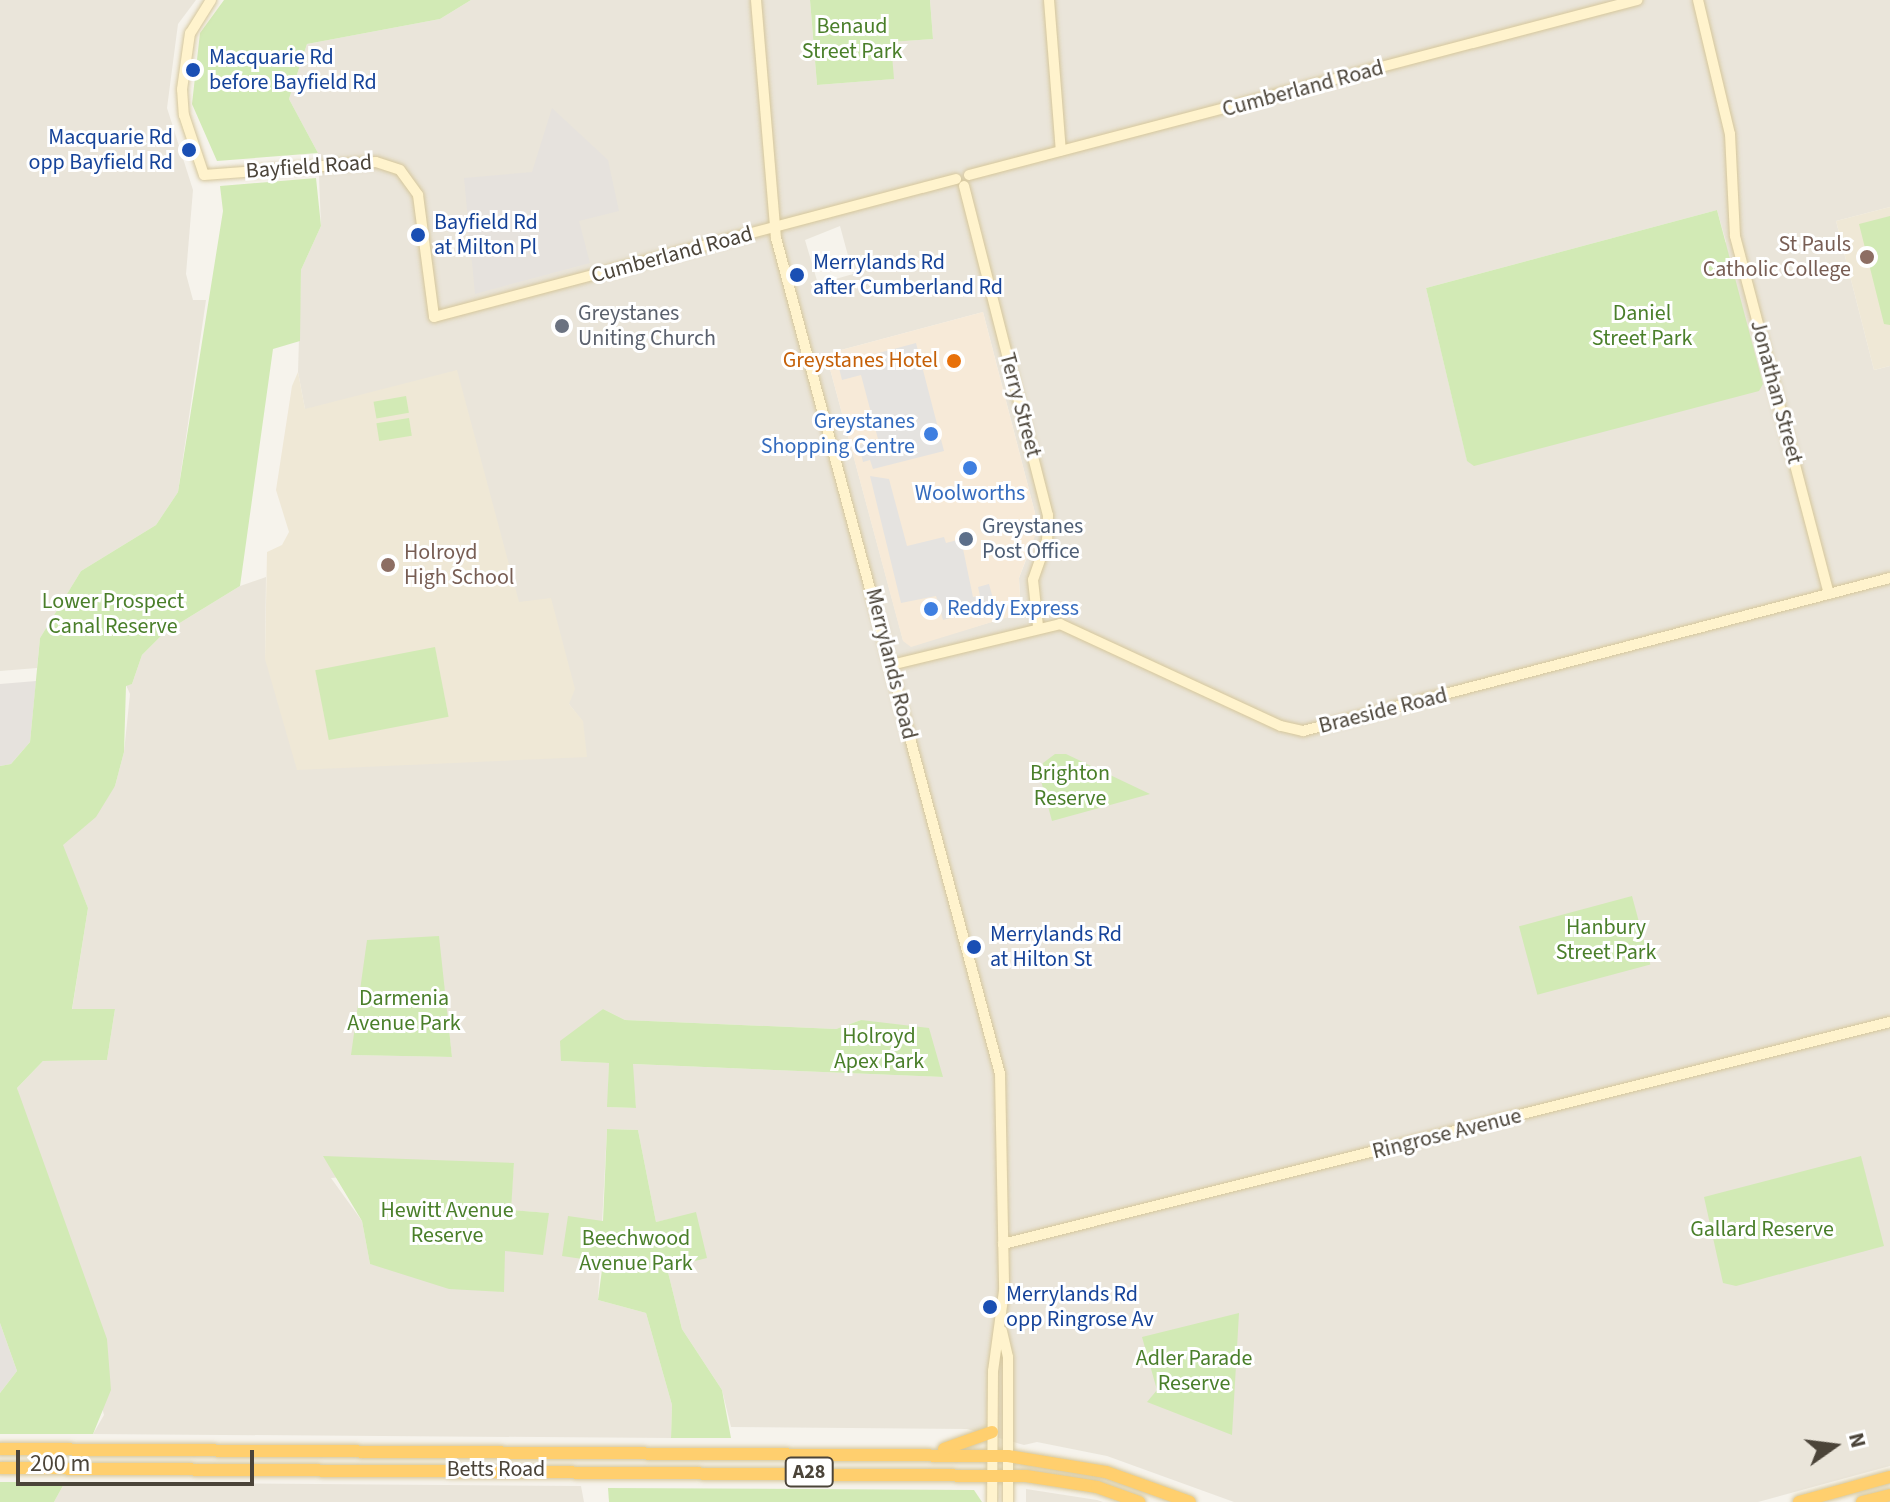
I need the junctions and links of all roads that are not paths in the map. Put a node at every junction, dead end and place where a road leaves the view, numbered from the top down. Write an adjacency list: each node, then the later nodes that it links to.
1 (211, 0): 9 (street, Bayfield Road)
2 (756, 0): 8 (street, Merrylands Road)
3 (1049, 0): 6 (street)
4 (1637, 0): 6 (street, Cumberland Road)
5 (1698, 0): 11 (street, Jonathan Street)
6 (1061, 151): 7 (street, Cumberland Road)
7 (963, 180): 8 (street, Cumberland Road); 12 (street, Terry Street)
8 (774, 227): 9 (street, Cumberland Road); 13 (street, Merrylands Road)
9 (434, 317)
10 (1890, 578): 11 (street, Braeside Road)
11 (1829, 594): 12 (street, Braeside Road)
12 (1038, 626): 13 (street, Braeside Road)
13 (891, 665): 15 (street, Merrylands Road)
14 (1890, 1022): 15 (street, Ringrose Avenue)
15 (1003, 1244): 16 (street, Merrylands Road)
16 (1001, 1329): 17 (street, Merrylands Road); 21 (street, Merrylands Road)
17 (992, 1432): 19 (highway); 20 (street, Merrylands Road)
18 (0, 1449): 19 (highway, Betts Road / A28)
19 (930, 1455): 20 (highway, Betts Road / A28)
20 (992, 1456): 21 (highway, A28); 23 (street, Merrylands Road)
21 (1008, 1456): 24 (street, Merrylands Road); 30 (highway, A28)
22 (1, 1468): 23 (highway, Betts Road / A28)
23 (992, 1476): 24 (highway, A28); 27 (street, Merrylands Road)
24 (1008, 1476): 28 (street, Merrylands Road); 29 (highway, A28)
25 (1890, 1477): 31 (highway)
26 (1890, 1495): 32 (highway)
27 (992, 1502)
28 (1008, 1502)
29 (1139, 1502)
30 (1190, 1502)
31 (1799, 1502)
32 (1862, 1502)

